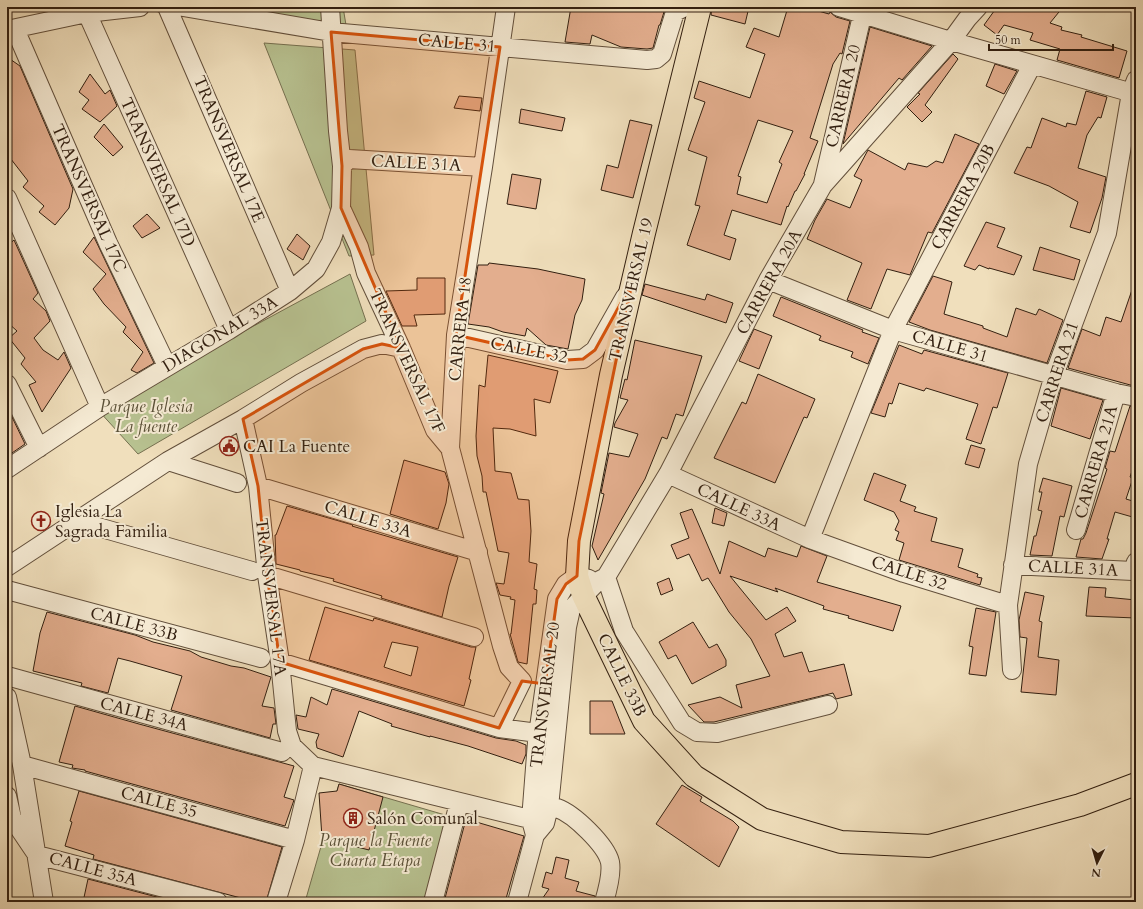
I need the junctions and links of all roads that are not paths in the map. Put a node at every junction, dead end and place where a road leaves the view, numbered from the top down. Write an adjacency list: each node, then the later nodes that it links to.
1 (140, 7): 10 (street)
2 (167, 7): 24 (street, TRANSVERSAL 17E)
3 (183, 7): 12 (street, CALLE 31)
4 (330, 7): 12 (street)
5 (506, 7): 14 (street, CARRERA 18)
6 (700, 7): 14 (street, CALLE 31); 23 (main road, TRANSVERSAL 19)
7 (839, 7): 8 (street)
8 (863, 11): 13 (street); 19 (street, CARRERA 20)
9 (971, 11): 13 (street, CARRERA 20A)
10 (87, 13): 11 (street); 25 (street, TRANSVERSAL 17D)
11 (11, 30): 29 (street, TRANSVERSAL 17C)
12 (331, 32): 14 (street, CALLE 31); 17 (street)
13 (951, 41): 15 (street); 19 (street, CARRERA 20A)
14 (500, 47): 18 (street, CARRERA 18)
15 (1032, 65): 16 (street); 26 (street, CARRERA 20B)
16 (1134, 89): 30 (street, CARRERA 21)
17 (346, 163): 18 (street, CALLE 31A); 21 (street)
18 (483, 167): 27 (street, CARRERA 18)
19 (823, 185): 22 (street, CARRERA 20A)
20 (7, 198): 34 (street)
21 (341, 208): 24 (street, DIAGONAL 33A); 28 (street, TRANSVERSAL 17F)
22 (768, 280): 26 (street, CALLE 31); 40 (street, CARRERA 20A)
23 (632, 283): 27 (street, CALLE 32); 51 (main road, TRANSVERSAL 19)
24 (290, 291): 25 (street, DIAGONAL 33A)
25 (229, 330): 29 (street, DIAGONAL 33A)
26 (893, 330): 30 (street, CALLE 31); 45 (street)
27 (456, 335): 37 (street, CARRERA 18)
28 (401, 348): 35 (street); 37 (street, TRANSVERSAL 17F)
29 (167, 366): 34 (street, DIAGONAL 33A)
30 (1054, 375): 32 (street, CALLE 31); 47 (street, CARRERA 21)
31 (7, 384): 36 (street)
32 (1116, 393): 33 (street, CALLE 31); 44 (street, CARRERA 21A)
33 (1136, 397)
34 (100, 407): 36 (street, DIAGONAL 33A)
35 (243, 419): 38 (street); 42 (street, TRANSVERSAL 17A)
36 (39, 448): 39 (street, DIAGONAL 33A)
37 (450, 448): 46 (street, CARRERA 18)
38 (168, 461): 41 (street); 43 (street)
39 (7, 469)
40 (668, 474): 45 (street, CALLE 33A); 51 (street, CARRERA 20A)
41 (237, 483)
42 (258, 486): 46 (street, CALLE 33A); 50 (street, TRANSVERSAL 17A)
43 (76, 522): 49 (street); 50 (street)
44 (1076, 530)
45 (810, 539): 53 (street, CALLE 32)
46 (478, 552): 59 (street, CARRERA 18)
47 (1013, 565): 48 (street, CALLE 31A); 53 (street, CARRERA 21)
48 (1135, 566)
49 (7, 567)
50 (259, 573): 54 (street); 56 (street, TRANSVERSAL 17A)
51 (591, 582): 60 (street, TRANSVERSAL 20); 62 (street); 68 (main road, CALLE 33B); 71 (street, TRANSVERSAL 20)
52 (7, 590): 55 (street, CALLE 33B)
53 (1008, 605): 57 (street, CARRERA 21)
54 (474, 637)
55 (261, 658)
56 (280, 662): 63 (street); 67 (street, TRANSVERSAL 17A)
57 (1012, 670)
58 (7, 676): 65 (street, CALLE 34A)
59 (522, 681): 60 (street); 63 (street)
60 (545, 684): 64 (street, TRANSVERSAL 20)
61 (7, 698): 66 (street)
62 (828, 705)
63 (499, 728): 64 (street)
64 (538, 733): 71 (street, TRANSVERSAL 20)
65 (282, 752)
66 (22, 764): 72 (street, CALLE 35); 73 (street)
67 (313, 766): 70 (street); 72 (street)
68 (1136, 784)
69 (7, 796): 73 (street)
70 (459, 802): 71 (street); 78 (street)
71 (539, 818): 79 (street); 80 (street)
72 (295, 840): 77 (street)
73 (37, 855): 74 (street, CALLE 35A); 75 (street)
74 (191, 899): 76 (street, CALLE 35A)
75 (44, 902)
76 (218, 902)
77 (276, 902)
78 (433, 902)
79 (518, 902)
80 (604, 902)

